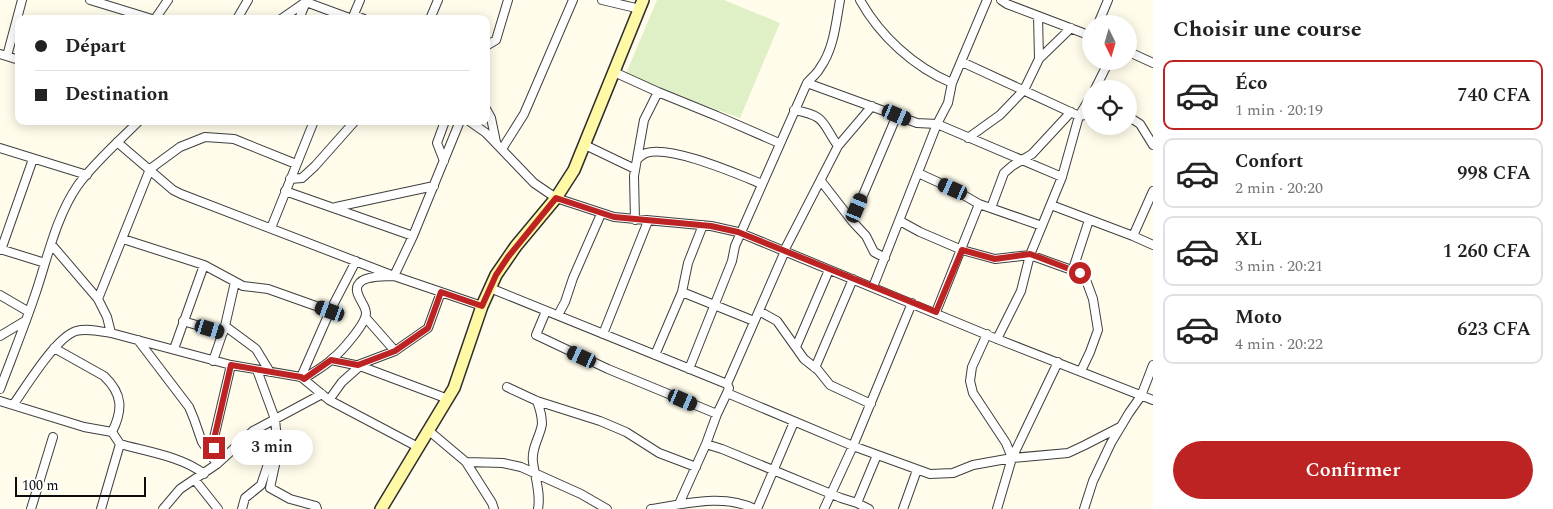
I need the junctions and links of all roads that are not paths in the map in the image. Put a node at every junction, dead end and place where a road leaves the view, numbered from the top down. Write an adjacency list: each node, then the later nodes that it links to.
1 (22, 0): 17 (street)
2 (90, 0): 18 (street)
3 (168, 0): 19 (street)
4 (248, 0): 20 (street)
5 (360, 0): 24 (street)
6 (438, 0): 25 (street)
7 (508, 0): 31 (street)
8 (573, 0): 67 (street)
9 (602, 0): 16 (street)
10 (840, 0): 39 (street)
11 (860, 0): 40 (street)
12 (987, 0): 36 (street)
13 (1001, 0): 27 (street)
14 (1108, 0): 26 (street)
15 (307, 1): 21 (street); 22 (street); 23 (street)
16 (641, 5): 38 (main road)
17 (17, 15)
18 (140, 15)
19 (156, 15)
20 (239, 15)
21 (287, 15)
22 (301, 15)
23 (347, 15)
24 (354, 15)
25 (432, 15)
26 (1102, 15)
27 (1038, 16): 29 (street); 35 (street)
28 (15, 20): 32 (street)
29 (1071, 28): 30 (street); 35 (street)
30 (1082, 32)
31 (490, 44)
32 (3, 55): 34 (street)
33 (1138, 56): 37 (street)
34 (15, 59)
35 (1038, 60): 41 (street)
36 (962, 62): 40 (street); 41 (street)
37 (1153, 63)
38 (614, 72): 42 (street); 63 (main road)
39 (807, 83): 43 (street); 44 (street)
40 (952, 83): 52 (street)
41 (1024, 90): 46 (street); 59 (street)
42 (658, 92): 62 (street); 69 (street)
43 (872, 106): 47 (street); 65 (street)
44 (794, 110): 62 (street); 65 (street)
45 (1082, 111): 49 (street)
46 (1071, 112): 49 (street); 70 (street)
47 (897, 115): 52 (street); 93 (street)
48 (490, 116): 61 (street)
49 (1079, 116): 50 (street); 77 (street)
50 (1082, 116)
51 (1137, 122): 64 (street)
52 (937, 124): 59 (street); 75 (street)
53 (135, 125): 60 (street)
54 (312, 125): 72 (street)
55 (352, 125): 78 (street)
56 (444, 125): 71 (street)
57 (458, 125): 71 (street)
58 (475, 125): 61 (street)
59 (968, 138): 70 (street)
60 (117, 142): 73 (street); 76 (street)
61 (496, 142): 67 (street)
62 (780, 143): 80 (street)
63 (585, 145): 74 (street); 84 (main road)
64 (1153, 145)
65 (838, 146): 79 (street)
66 (0, 148): 68 (street)
67 (502, 149): 84 (street)
68 (33, 158): 76 (street); 104 (street)
69 (637, 159): 74 (street); 80 (street)
70 (1022, 160): 77 (street); 88 (street)
71 (444, 161): 81 (street)
72 (296, 164): 73 (street); 78 (street)
73 (150, 169): 97 (street); 101 (street)
74 (635, 169): 90 (street)
75 (918, 173): 85 (street); 94 (street)
76 (87, 175): 102 (street)
77 (1062, 177): 86 (street)
78 (290, 179): 82 (street)
79 (821, 180): 93 (street); 106 (street)
80 (762, 184): 98 (street)
81 (434, 186): 87 (street); 99 (street)
82 (286, 191): 87 (street); 97 (street)
83 (1153, 191): 100 (street)
84 (556, 198): 89 (street); 118 (main road)
85 (979, 204): 88 (street); 105 (street)
86 (1051, 205): 91 (street); 96 (street)
87 (334, 208): 99 (street)
88 (992, 208): 96 (street)
89 (601, 214): 90 (street); 131 (street)
90 (635, 220): 92 (street)
91 (1089, 220): 100 (street); 112 (street)
92 (648, 221): 95 (street); 138 (street)
93 (852, 221): 108 (street)
94 (900, 221): 105 (street); 108 (street)
95 (703, 225): 98 (street); 120 (street)
96 (1042, 226): 107 (street)
97 (271, 228): 109 (street)
98 (742, 233): 106 (street); 124 (street)
99 (413, 236): 114 (street)
100 (1133, 236): 103 (street)
101 (124, 239): 111 (street); 122 (street)
102 (51, 244): 110 (street); 122 (street)
103 (1153, 245)
104 (1, 249): 110 (street)
105 (962, 250): 107 (street); 130 (street)
106 (784, 251): 113 (street); 128 (street)
107 (1030, 254): 112 (street); 141 (street)
108 (885, 258): 117 (street)
109 (356, 261): 114 (street); 126 (street)
110 (45, 263): 129 (street)
111 (204, 265): 116 (street); 134 (street)
112 (1073, 269): 157 (street)
113 (829, 270): 115 (street); 143 (street)
114 (394, 276): 119 (street); 132 (street)
115 (853, 279): 117 (street); 155 (street)
116 (235, 282): 126 (street); 136 (street)
117 (873, 287): 123 (street)
118 (490, 288): 125 (main road); 127 (street)
119 (441, 292): 125 (street); 146 (street)
120 (682, 292): 124 (street); 147 (street)
121 (0, 296): 129 (street)
122 (98, 299): 137 (street)
123 (912, 304): 130 (street); 171 (street)
124 (715, 305): 135 (street); 154 (street)
125 (482, 306): 166 (main road)
126 (330, 311): 159 (street)
127 (546, 311): 131 (street); 173 (street)
128 (759, 311): 135 (street); 143 (street)
129 (29, 312): 133 (street)
130 (936, 312): 139 (street)
131 (558, 315): 138 (street)
132 (366, 318): 146 (street); 149 (street)
133 (25, 321): 140 (street); 162 (street)
134 (184, 321): 136 (street); 145 (street)
135 (754, 321): 160 (street)
136 (224, 329): 148 (street); 158 (street)
137 (111, 333): 142 (street); 144 (street)
138 (603, 334): 147 (street)
139 (987, 334): 141 (street); 186 (street)
140 (0, 336)
141 (997, 339): 150 (street)
142 (138, 340): 145 (street); 188 (street)
143 (796, 347): 155 (street)
144 (54, 348): 172 (street); 178 (street)
145 (174, 348): 148 (street)
146 (395, 351): 152 (street)
147 (654, 355): 154 (street)
148 (213, 360): 151 (street)
149 (331, 360): 152 (street); 159 (street)
150 (1058, 362): 157 (street); 186 (street)
151 (231, 365): 156 (street); 188 (street)
152 (359, 365): 166 (street); 167 (street)
153 (1153, 365): 165 (street)
154 (689, 368): 160 (street)
155 (815, 368): 171 (street)
156 (257, 370): 158 (street); 174 (street)
157 (1081, 371): 165 (street)
158 (270, 372): 159 (street)
159 (302, 378): 164 (street)
160 (727, 384): 163 (street)
161 (507, 387): 170 (street)
162 (0, 389)
163 (727, 393): 173 (street); 175 (street)
164 (322, 394): 167 (street); 174 (street)
165 (1140, 396): 168 (street); 176 (street)
166 (448, 399): 177 (main road)
167 (329, 400): 183 (street)
168 (1153, 400)
169 (0, 401): 172 (street)
170 (537, 401): 189 (street); 193 (street)
171 (871, 404): 182 (street)
172 (13, 405): 178 (street)
173 (717, 414): 181 (street)
174 (275, 419): 184 (street); 188 (street)
175 (794, 422): 182 (street); 190 (street)
176 (1120, 426): 186 (street); 216 (street)
177 (428, 430): 183 (main road); 187 (street)
178 (112, 432): 180 (street)
179 (53, 438): 199 (street)
180 (120, 444): 192 (street); 200 (street)
181 (706, 444): 189 (street); 190 (street)
182 (853, 446): 185 (street); 195 (street)
183 (418, 448): 205 (main road)
184 (278, 451): 203 (street); 204 (street)
185 (877, 455): 191 (street); 197 (street)
186 (1012, 458): 191 (street); 215 (street)
187 (466, 462): 193 (street); 206 (street)
188 (219, 463): 192 (street)
189 (696, 467): 198 (street)
190 (774, 470): 195 (street); 211 (street)
191 (917, 470): 214 (street)
192 (204, 474): 194 (street)
193 (536, 475): 196 (street); 207 (street)
194 (194, 480): 201 (street); 202 (street)
195 (830, 493): 197 (street); 212 (street)
196 (593, 501): 208 (street); 209 (street)
197 (858, 503): 213 (street)
198 (679, 504): 210 (street); 211 (street)
199 (31, 509)
200 (101, 509)
201 (163, 509)
202 (218, 509)
203 (242, 509)
204 (318, 509)
205 (381, 509)
206 (494, 509)
207 (538, 509)
208 (591, 509)
209 (607, 509)
210 (651, 509)
211 (756, 509)
212 (824, 509)
213 (868, 509)
214 (903, 509)
215 (997, 509)
216 (1084, 509)

